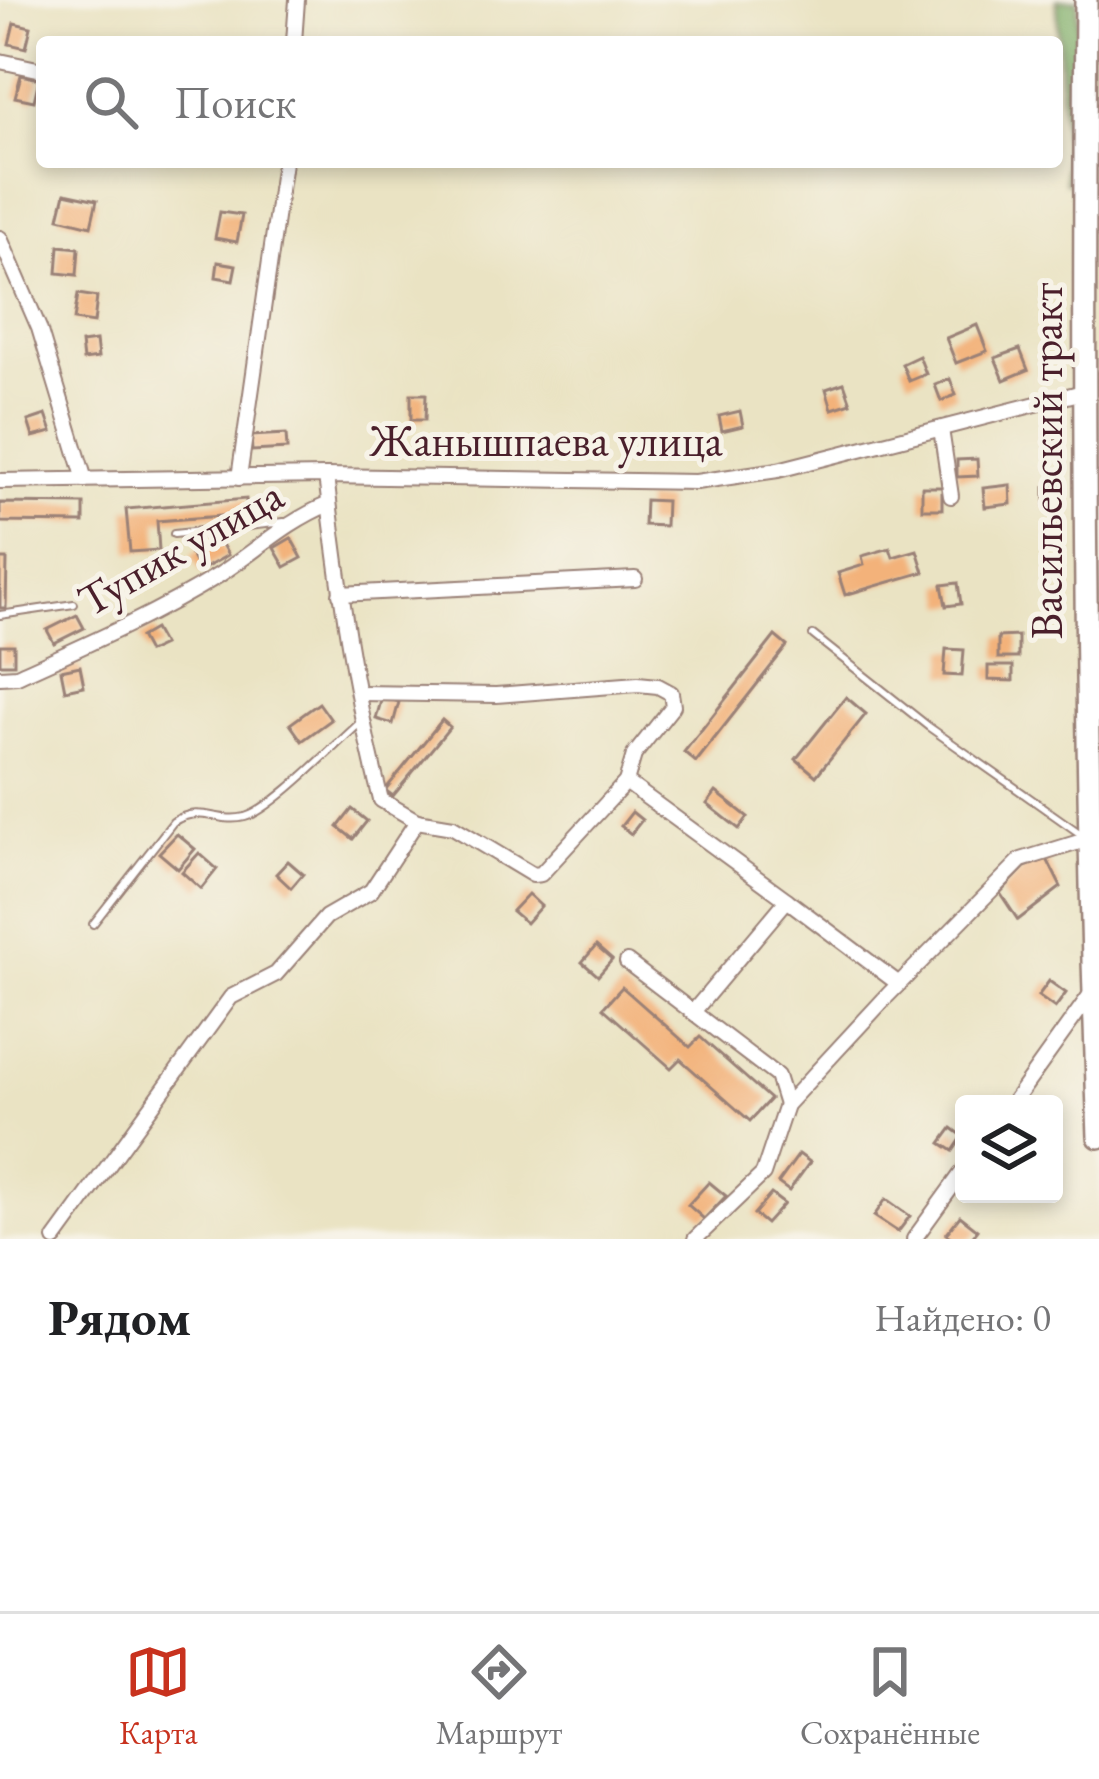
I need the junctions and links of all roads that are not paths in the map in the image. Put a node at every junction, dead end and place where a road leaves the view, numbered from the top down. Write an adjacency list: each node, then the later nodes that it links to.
1 (297, 0): 3 (street)
2 (1090, 13): 6 (main road, Васильевский тракт)
3 (294, 36)
4 (0, 61): 5 (street)
5 (36, 69)
6 (1092, 99): 9 (main road, Васильевский тракт)
7 (283, 168): 12 (street)
8 (0, 238): 13 (street)
9 (1083, 392): 10 (street, Жанышпаева улица); 24 (main road, Васильевский тракт)
10 (941, 429): 11 (street, Жанышпаева улица); 15 (street)
11 (326, 476): 12 (street, Жанышпаева улица); 16 (street)
12 (239, 478): 13 (street, Жанышпаева улица)
13 (85, 480): 14 (street, Жанышпаева улица)
14 (0, 481)
15 (950, 496)
16 (329, 504): 17 (street, Тупик улица); 20 (street)
17 (293, 521): 18 (lane); 25 (street, Тупик улица)
18 (174, 534)
19 (635, 579): 20 (street)
20 (340, 594): 26 (street)
21 (74, 604): 22 (lane)
22 (0, 615)
23 (813, 635): 31 (lane)
24 (1092, 675): 28 (main road, Васильевский тракт)
25 (0, 676)
26 (360, 693): 27 (street); 29 (street)
27 (361, 722): 30 (street); 33 (lane)
28 (1093, 722): 31 (main road, Васильевский тракт)
29 (626, 782): 30 (street); 32 (street)
30 (417, 820): 42 (street)
31 (1089, 839): 35 (street); 36 (main road, Васильевский тракт)
32 (787, 900): 35 (street); 37 (street)
33 (93, 924)
34 (627, 962): 37 (street)
35 (899, 984): 39 (street)
36 (1093, 991): 38 (street); 40 (main road, Васильевский тракт)
37 (693, 1012): 39 (street)
38 (1018, 1095)
39 (786, 1105): 43 (street)
40 (1099, 1137)
41 (955, 1182): 44 (street)
42 (55, 1239)
43 (695, 1239)
44 (914, 1239)

